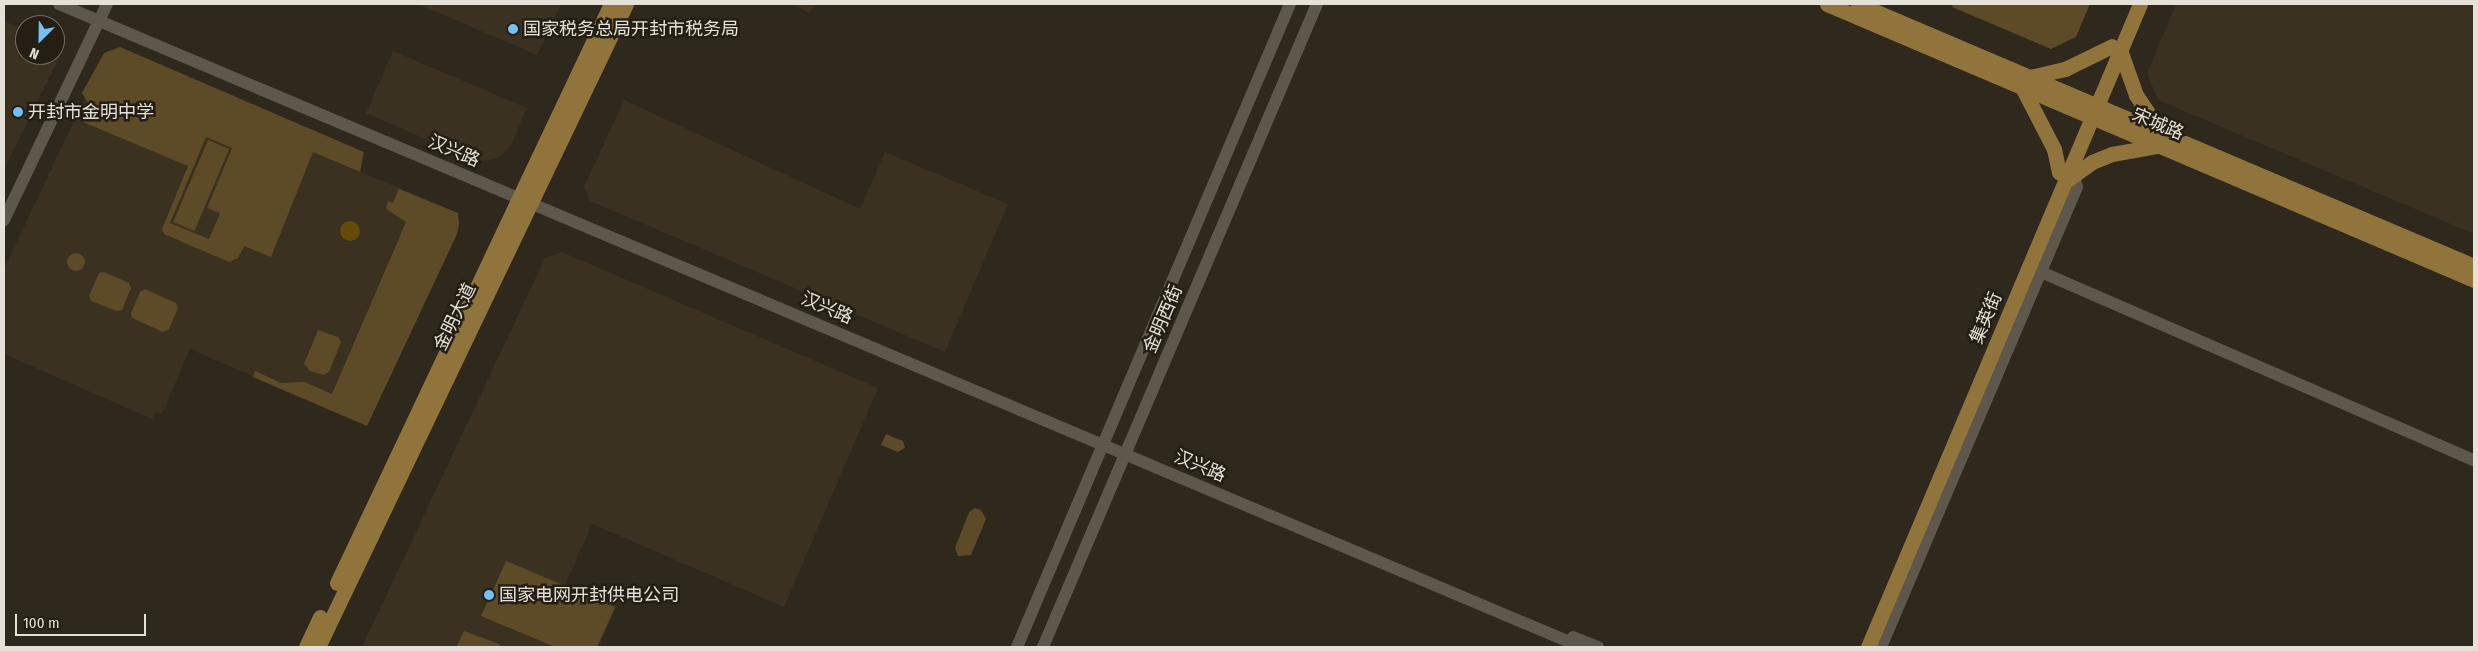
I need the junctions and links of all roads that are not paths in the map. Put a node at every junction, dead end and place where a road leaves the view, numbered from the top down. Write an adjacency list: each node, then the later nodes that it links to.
1 (59, 4): 11 (street, 汉兴路)
2 (76, 4): 11 (street, 汉兴路)
3 (611, 4): 17 (main road, 金明大道)
4 (626, 4): 17 (main road, 金明大道)
5 (1290, 4): 22 (street, 金明西街)
6 (1317, 4): 23 (street, 金明西街)
7 (1827, 4): 13 (main road, 宋城路)
8 (1858, 4): 13 (main road, 宋城路)
9 (2130, 4): 12 (main road, 集英街)
10 (2140, 4): 12 (main road, 集英街)
11 (102, 13): 17 (street, 汉兴路); 18 (street)
12 (2116, 48): 13 (main road); 14 (main road, 集英街); 15 (main road)
13 (2025, 82): 14 (main road, 宋城路); 16 (main road)
14 (2090, 109): 15 (main road, 宋城路); 16 (main road, 集英街)
15 (2162, 140): 16 (main road); 19 (main road, 宋城路); 21 (main road, 宋城路)
16 (2067, 173): 20 (street); 31 (main road, 集英街); 32 (main road, 集英街)
17 (526, 196): 22 (street, 汉兴路); 25 (main road, 金明大道); 26 (main road, 金明大道)
18 (4, 220)
19 (2474, 266)
20 (2041, 272): 24 (street); 33 (street)
21 (2474, 280)
22 (1104, 441): 23 (street, 汉兴路); 27 (street, 金明西街)
23 (1126, 451): 28 (street, 金明西街); 29 (street, 汉兴路); 30 (street, 汉兴路)
24 (2474, 460)
25 (306, 647)
26 (318, 647)
27 (1016, 647)
28 (1043, 647)
29 (1581, 647)
30 (1598, 647)
31 (1858, 647)
32 (1868, 647)
33 (1881, 647)

